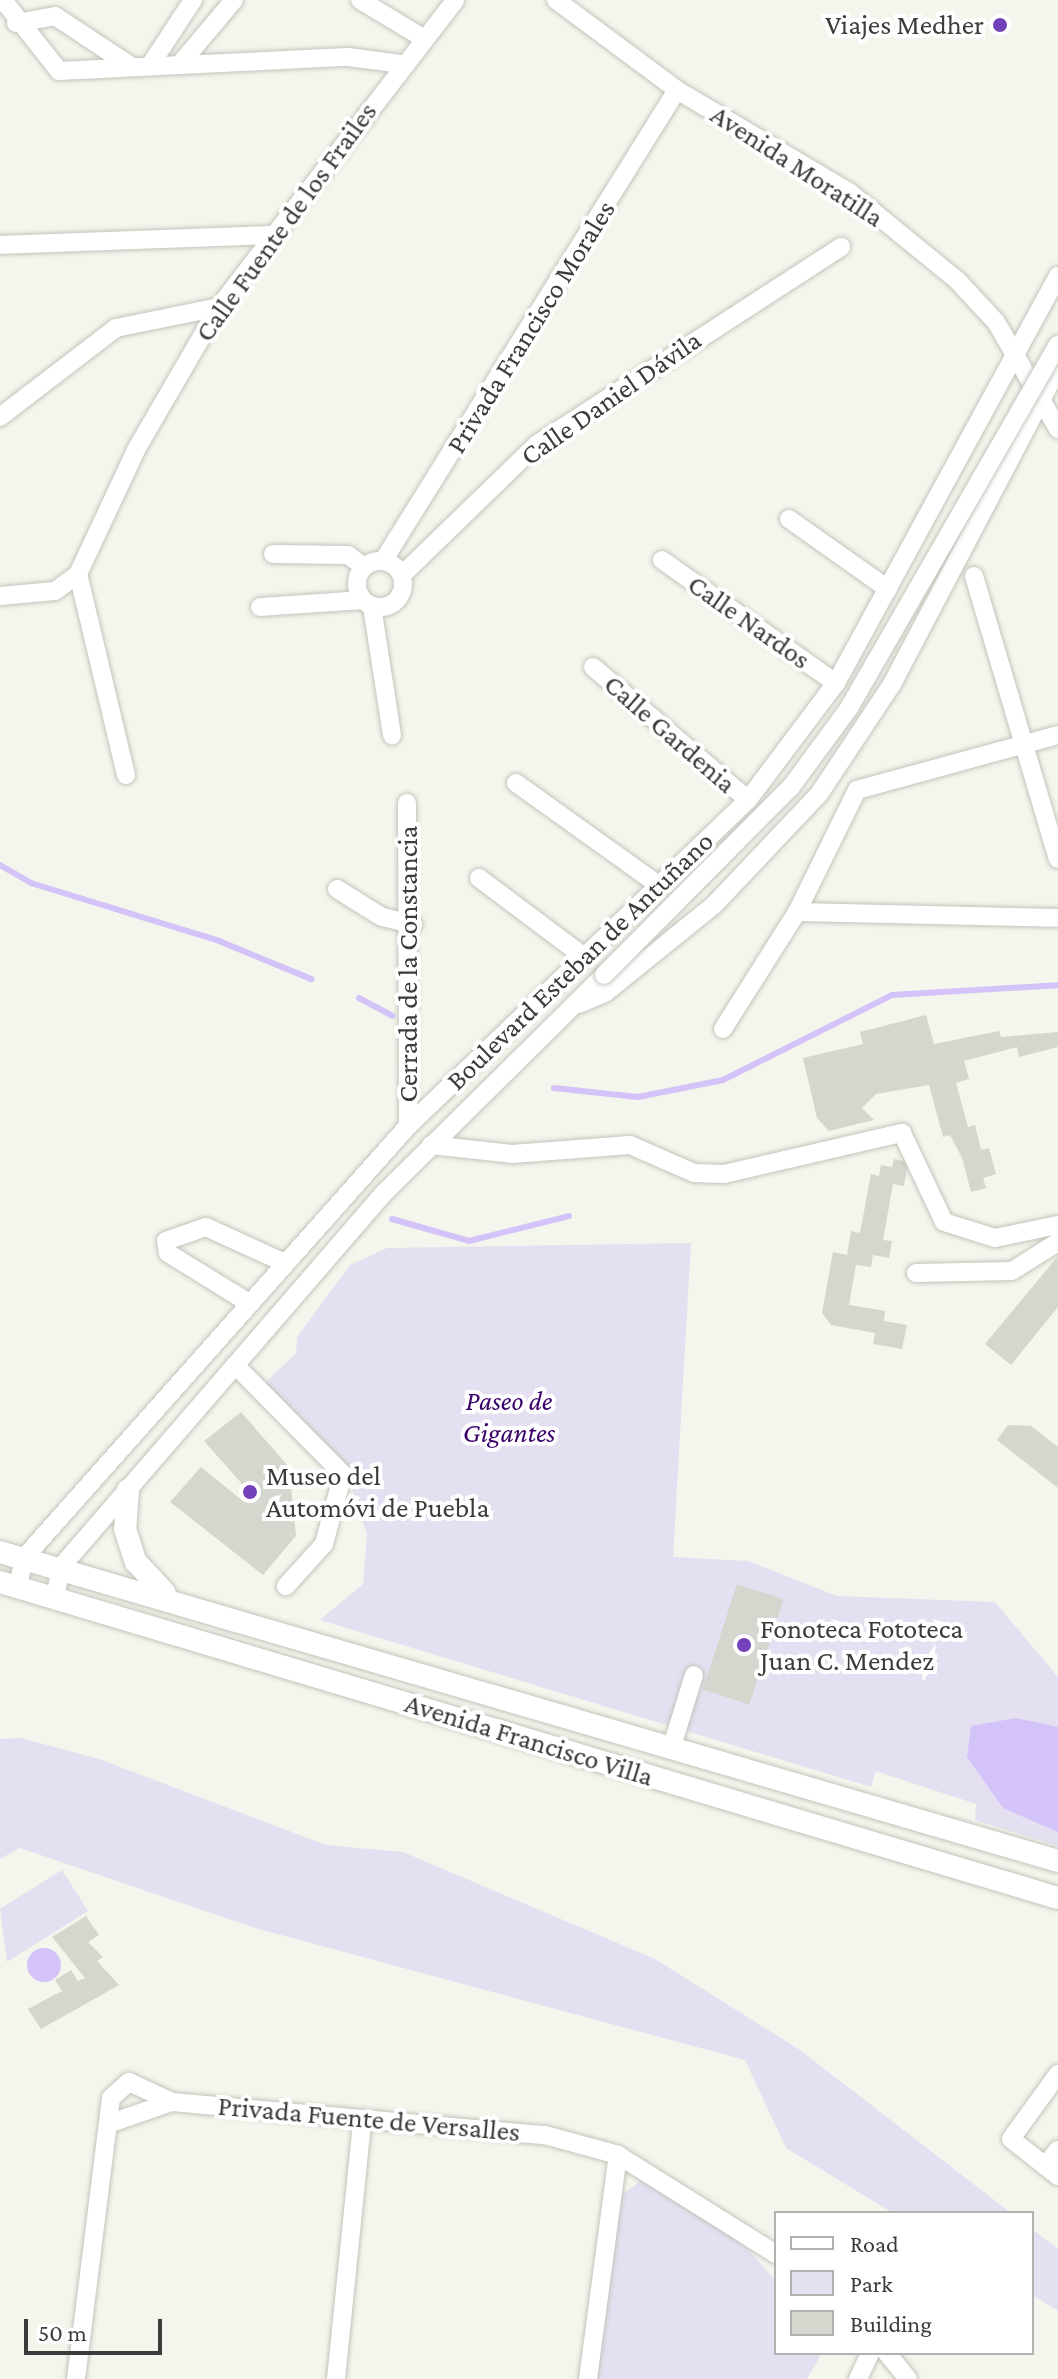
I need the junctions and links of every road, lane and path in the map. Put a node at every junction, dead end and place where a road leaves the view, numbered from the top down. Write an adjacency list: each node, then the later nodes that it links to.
1 (3, 0): 7 (street)
2 (193, 0): 10 (street)
3 (234, 0): 9 (street)
4 (360, 0): 8 (street)
5 (455, 0): 8 (street, Calle Fuente de los Frailes)
6 (556, 0): 13 (street, Avenida Moratilla)
7 (16, 23): 12 (street); 12 (street)
8 (423, 38): 11 (street, Calle Fuente de los Frailes)
9 (181, 63): 10 (street); 11 (street)
10 (151, 64): 12 (street)
11 (401, 64): 14 (street, Calle Fuente de los Frailes)
12 (129, 65)
13 (677, 90): 20 (street, Avenida Moratilla); 28 (street, Privada Francisco Morales)
14 (270, 235): 15 (street); 18 (street, Calle Fuente de los Frailes)
15 (0, 245)
16 (841, 247): 31 (street, Calle Daniel Dávila)
17 (1058, 275): 20 (street, Boulevard Esteban de Antuñano)
18 (219, 307): 23 (street); 30 (street, Calle Fuente de los Frailes)
19 (1058, 345): 54 (street, Boulevard Esteban de Antuñano, bridge)
20 (1014, 348): 22 (street, Avenida Moratilla); 33 (street, Boulevard Esteban de Antuñano)
21 (1058, 368): 22 (street)
22 (1043, 395): 24 (street, Avenida Moratilla); 54 (street)
23 (0, 417)
24 (1058, 429)
25 (789, 519): 33 (street)
26 (273, 554): 29 (street)
27 (662, 560): 38 (street, Calle Nardos)
28 (383, 561): 29 (street); 31 (street)
29 (364, 567): 35 (street)
30 (78, 574): 34 (street); 42 (street)
31 (402, 575): 35 (street)
32 (974, 576): 41 (street)
33 (888, 589): 38 (street, Boulevard Esteban de Antuñano)
34 (0, 596)
35 (367, 603): 36 (street); 39 (street)
36 (260, 607)
37 (593, 667): 44 (street, Calle Gardenia)
38 (836, 683): 44 (street, Boulevard Esteban de Antuñano)
39 (392, 735)
40 (1058, 735): 41 (street)
41 (1024, 743): 46 (street); 50 (street)
42 (126, 775)
43 (516, 783): 48 (street)
44 (748, 800): 48 (street, Boulevard Esteban de Antuñano)
45 (407, 803): 52 (street, Cerrada de la Constancia)
46 (1058, 859)
47 (479, 878): 53 (street)
48 (660, 886): 53 (street, Boulevard Esteban de Antuñano)
49 (337, 889): 52 (street)
50 (797, 912): 51 (street); 55 (street)
51 (1058, 918)
52 (413, 924): 56 (street, Cerrada de la Constancia)
53 (583, 956): 56 (street, Boulevard Esteban de Antuñano)
54 (569, 1009): 57 (street, Boulevard Esteban de Antuñano)
55 (723, 1029)
56 (408, 1126): 60 (street, Boulevard Esteban de Antuñano)
57 (431, 1145): 58 (street); 63 (street, Boulevard Esteban de Antuñano)
58 (1058, 1225)
59 (1058, 1242): 61 (street)
60 (285, 1263): 62 (street, Boulevard Esteban de Antuñano); 62 (street)
61 (916, 1273)
62 (249, 1303): 66 (street, Boulevard Esteban de Antuñano)
63 (235, 1365): 64 (street, Boulevard Esteban de Antuñano); 69 (street)
64 (128, 1490): 67 (street, Boulevard Esteban de Antuñano); 70 (main road)
65 (0, 1552): 66 (main road, Avenida Francisco Villa)
66 (24, 1558): 67 (main road, Avenida Francisco Villa); 68 (street, Boulevard Esteban de Antuñano)
67 (61, 1567): 70 (main road, Avenida Francisco Villa); 71 (street)
68 (9, 1584): 71 (main road, Avenida Francisco Villa)
69 (286, 1586)
70 (165, 1594): 73 (main road, Avenida Francisco Villa)
71 (55, 1598): 75 (main road, Avenida Francisco Villa)
72 (694, 1675): 73 (street)
73 (672, 1746): 74 (main road, Avenida Francisco Villa)
74 (1058, 1861)
75 (1058, 1898)
76 (1058, 2074): 82 (street)
77 (172, 2102): 78 (street, Privada Fuente de Versalles); 79 (street, Privada Fuente de Versalles); 79 (street, Privada Fuente de Versalles)
78 (362, 2123): 81 (street, Privada Fuente de Versalles); 87 (street)
79 (108, 2124): 86 (street)
80 (1058, 2150): 82 (street)
81 (618, 2155): 83 (street, Privada Fuente de Versalles); 88 (street)
82 (1052, 2171)
83 (774, 2253)
84 (868, 2355): 89 (street)
85 (889, 2357): 90 (street)
86 (76, 2379)
87 (336, 2379)
88 (588, 2379)
89 (858, 2379)
90 (908, 2379)

